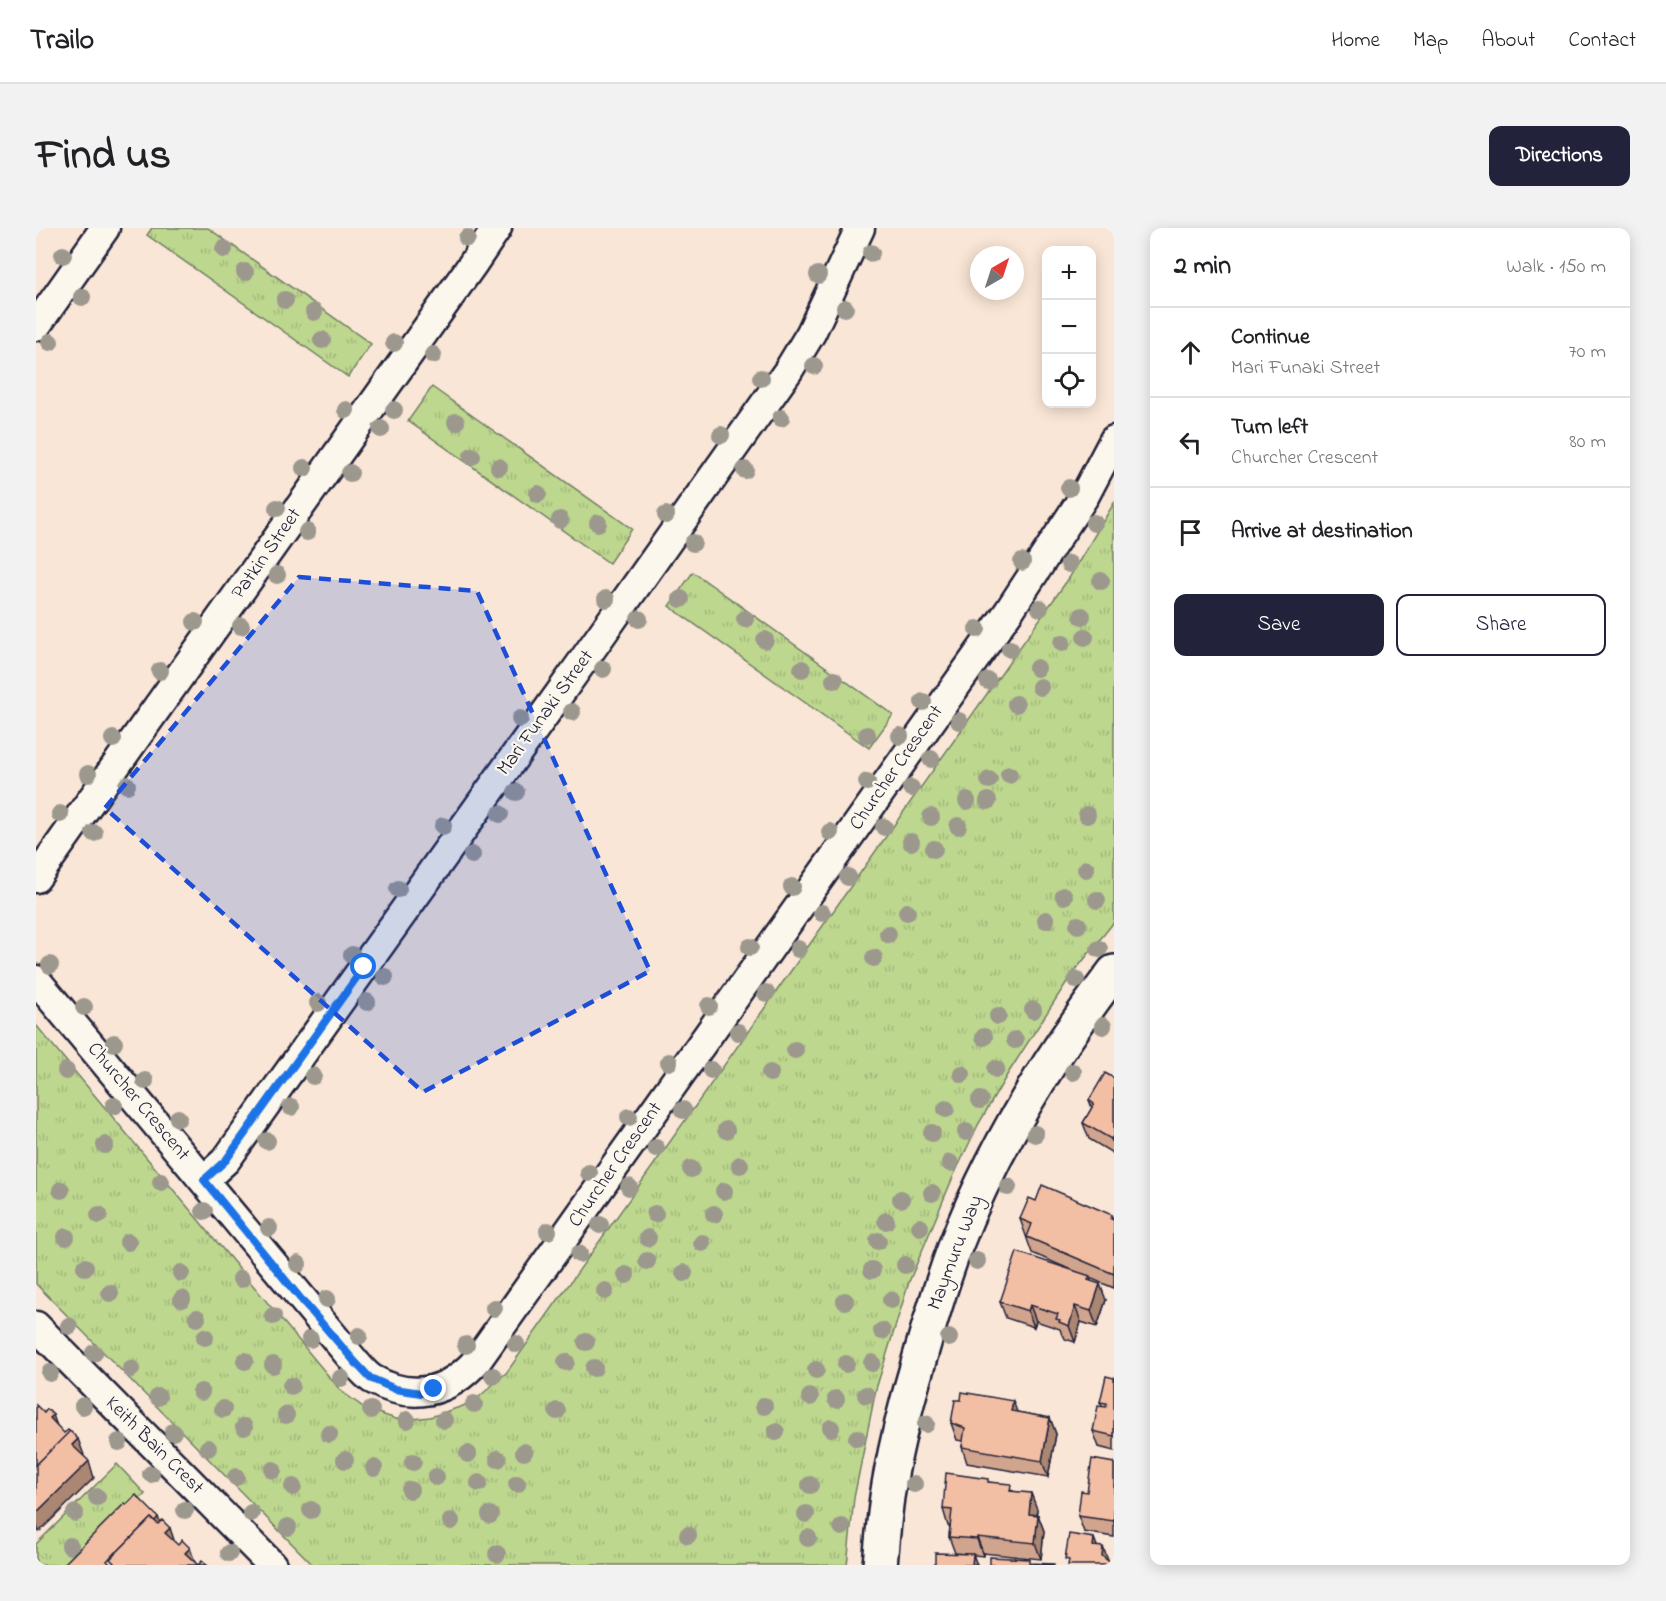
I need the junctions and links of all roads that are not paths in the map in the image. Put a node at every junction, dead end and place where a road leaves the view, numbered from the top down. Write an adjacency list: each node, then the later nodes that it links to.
1 (105, 228): 4 (street)
2 (497, 228): 6 (street, Patkin Street)
3 (860, 228): 9 (street, Mari Funaki Street)
4 (36, 326)
5 (1114, 440): 9 (street, Churcher Crescent)
6 (36, 878)
7 (1114, 972): 12 (street, Maymuru Way)
8 (36, 980): 9 (street, Churcher Crescent)
9 (204, 1180)
10 (36, 1326): 11 (street, Keith Bain Crest)
11 (272, 1565)
12 (880, 1565)

